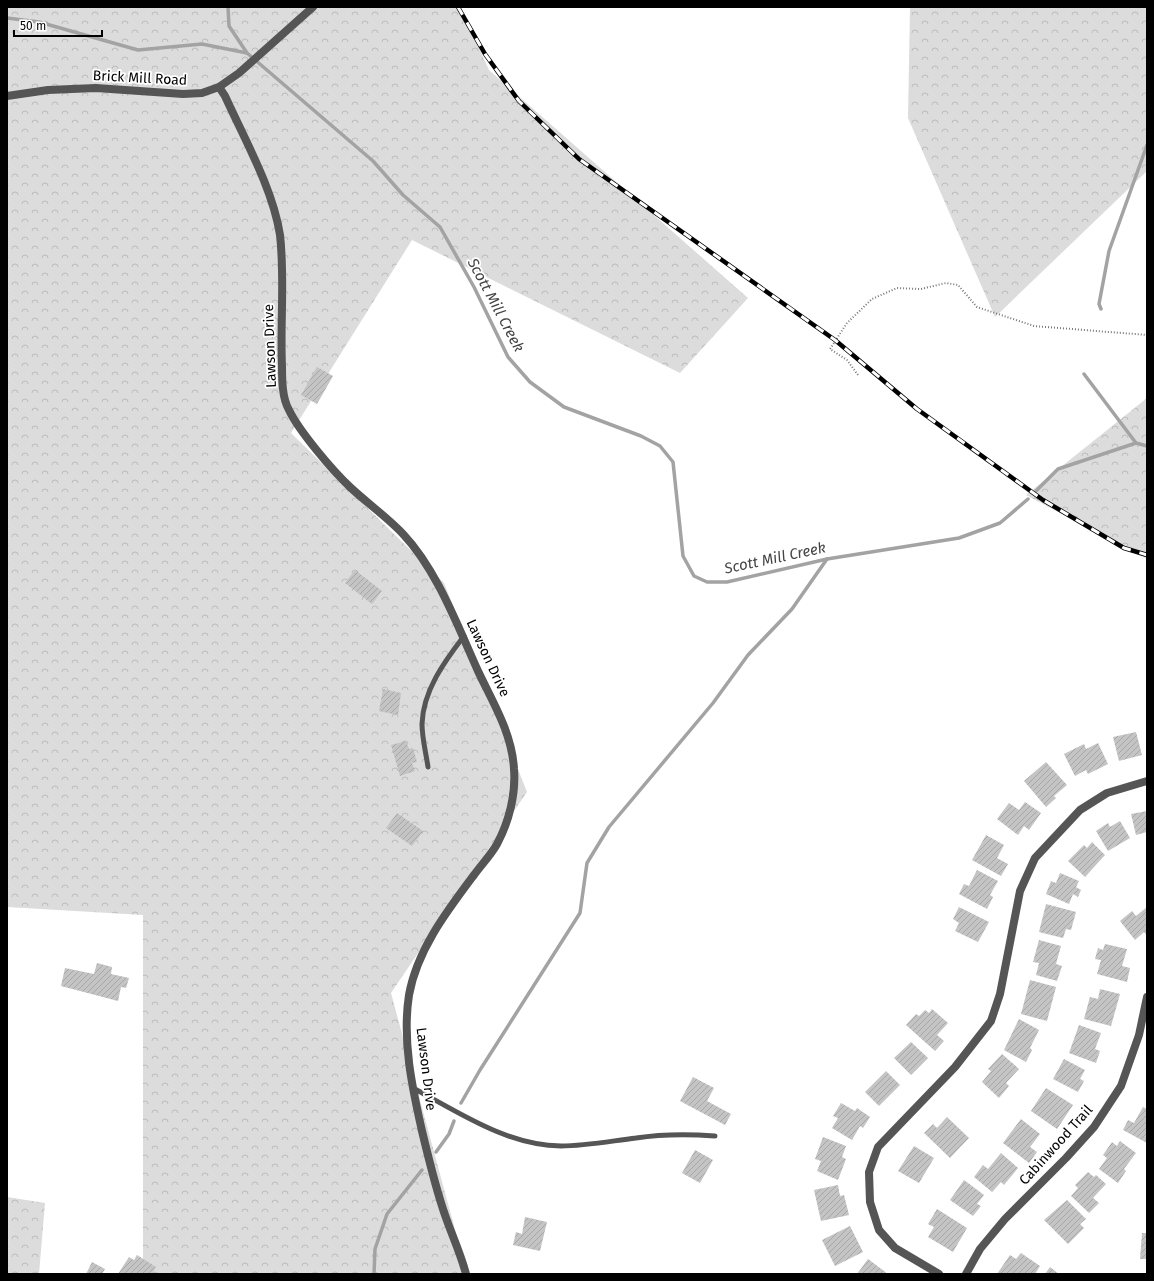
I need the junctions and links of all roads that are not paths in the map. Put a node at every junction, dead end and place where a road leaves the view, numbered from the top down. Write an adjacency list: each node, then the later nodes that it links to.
1 (313, 7): 2 (street, Brick Mill Road)
2 (219, 87): 3 (street, Brick Mill Road); 4 (street, Lawson Drive)
3 (7, 96)
4 (464, 636): 5 (lane); 8 (street, Lawson Drive)
5 (428, 767)
6 (1147, 781): 11 (street)
7 (1147, 997): 12 (street, Cabinwood Trail)
8 (413, 1088): 9 (lane); 10 (street, Lawson Drive)
9 (715, 1136)
10 (466, 1274)
11 (939, 1274)
12 (966, 1274)

